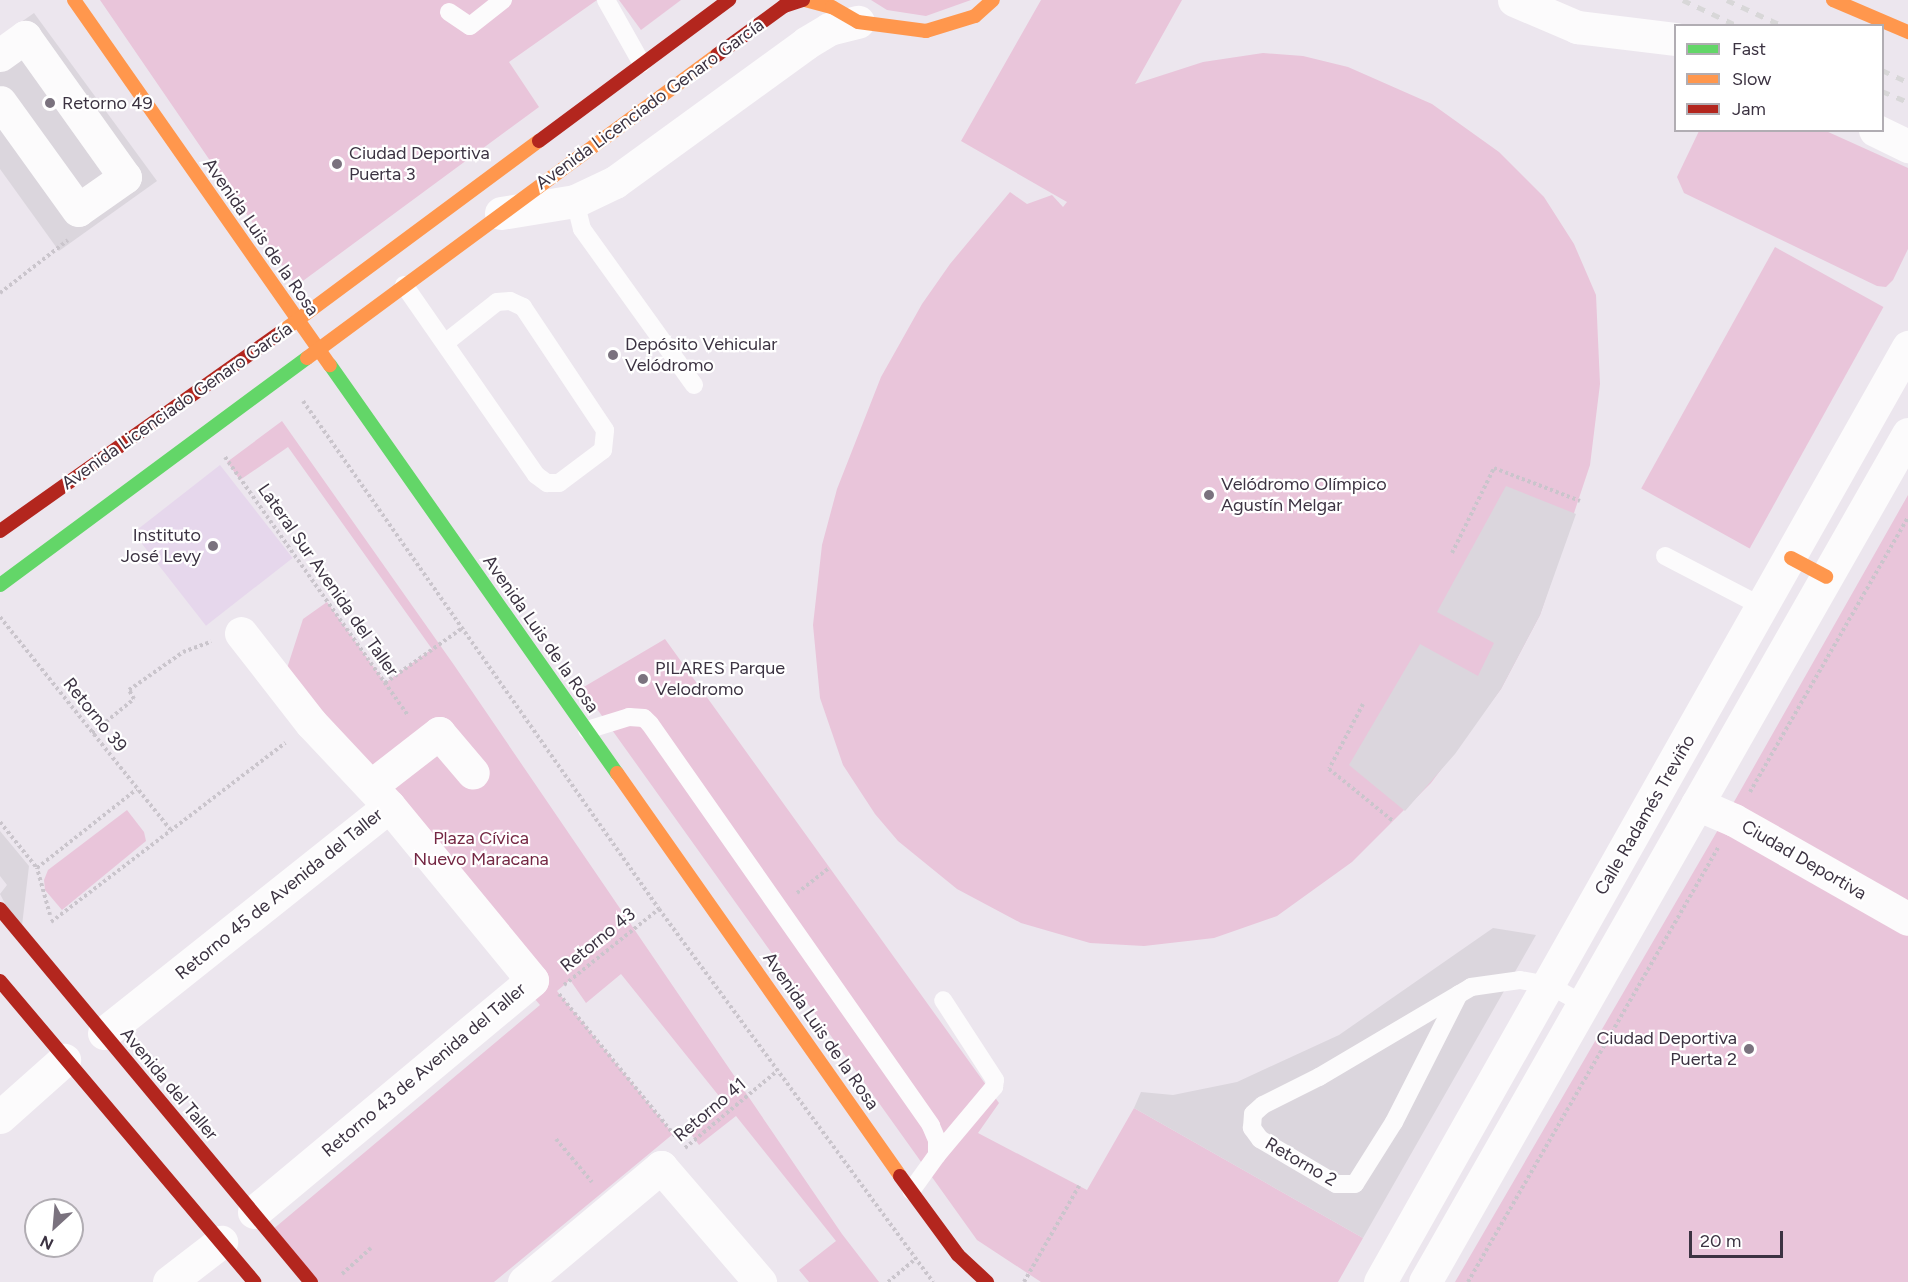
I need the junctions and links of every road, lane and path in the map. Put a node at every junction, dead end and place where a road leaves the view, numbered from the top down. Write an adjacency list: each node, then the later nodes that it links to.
1 (74, 0): 23 (street, Avenida Luis de la Rosa)
2 (504, 0): 9 (lane)
3 (606, 0): 14 (lane)
4 (729, 0): 14 (street, Avenida Licenciado Genaro García)
5 (804, 0): 10 (street, Avenida Licenciado Genaro García); 20 (street, Avenida Licenciado Genaro García)
6 (993, 0): 10 (street, Avenida Licenciado Genaro García)
7 (1514, 0): 12 (street)
8 (1833, 0): 11 (street)
9 (449, 12)
10 (858, 22): 18 (street, Avenida Licenciado Genaro García)
11 (1908, 32)
12 (1674, 39)
13 (0, 55): 19 (street)
14 (642, 63): 23 (street, Avenida Licenciado Genaro García)
15 (0, 102): 19 (street)
16 (1879, 132): 17 (street)
17 (1908, 146)
18 (575, 201): 20 (street, Avenida Licenciado Genaro García); 27 (lane)
19 (78, 210): 22 (path)
20 (501, 213): 21 (street, Avenida Licenciado Genaro García)
21 (404, 285): 24 (lane); 26 (street, Avenida Licenciado Genaro García)
22 (0, 293)
23 (297, 321): 26 (street, Avenida Luis de la Rosa); 33 (street, Avenida Licenciado Genaro García)
24 (445, 343): 24 (lane)
25 (1908, 347): 36 (street, Calle Radamés Treviño)
26 (319, 350): 29 (street, Avenida Licenciado Genaro García); 46 (street, Avenida Luis de la Rosa)
27 (694, 385)
28 (295, 399): 41 (path)
29 (207, 432): 38 (street, Avenida Licenciado Genaro García); 43 (path, Lateral Sur Avenida del Taller)
30 (1908, 434): 37 (street)
31 (1580, 501): 34 (path)
32 (1908, 516): 53 (path)
33 (0, 531)
34 (1452, 553)
35 (1665, 556): 39 (lane)
36 (1791, 558): 37 (street); 39 (street, Calle Radamés Treviño)
37 (1826, 577): 52 (street)
38 (0, 585)
39 (1763, 607): 67 (street, Calle Radamés Treviño)
40 (0, 617): 47 (path, Retorno 39)
41 (461, 629): 43 (path); 61 (path)
42 (241, 633): 45 (street, Retorno 45 de Avenida del Taller); 47 (path)
43 (385, 683): 48 (path, Lateral Sur Avenida del Taller)
44 (1363, 704): 54 (path)
45 (312, 723): 51 (street, Retorno 45 de Avenida del Taller); 56 (path)
46 (587, 730): 59 (lane); 79 (street, Avenida Luis de la Rosa)
47 (92, 733): 50 (path, Retorno 39)
48 (428, 742): 49 (street); 51 (street)
49 (472, 773)
50 (137, 789): 56 (path, Retorno 39); 57 (path)
51 (381, 796): 65 (street, Retorno 43 de Avenida del Taller); 71 (street, Retorno 45 de Avenida del Taller)
52 (1697, 804): 53 (street, Ciudad Deportiva); 70 (street)
53 (1734, 820): 62 (street, Ciudad Deportiva); 97 (path)
54 (1394, 821)
55 (0, 822): 57 (path)
56 (170, 829): 63 (path)
57 (37, 868): 63 (path)
58 (829, 868): 59 (path)
59 (778, 908): 76 (lane)
60 (0, 909): 64 (street, Avenida del Taller)
61 (659, 909): 65 (path, Retorno 43); 73 (path)
62 (1908, 919)
63 (51, 922): 64 (path)
64 (28, 943): 71 (street, Avenida del Taller)
65 (532, 980): 81 (street, Retorno 43 de Avenida del Taller)
66 (0, 981): 72 (street)
67 (1549, 985): 68 (lane, Retorno 2); 70 (lane); 95 (street, Calle Radamés Treviño)
68 (1459, 994): 68 (lane, Retorno 2)
69 (943, 1000): 76 (lane)
70 (1583, 1004): 96 (street)
71 (104, 1034): 81 (street, Avenida del Taller)
72 (64, 1060): 74 (street); 82 (street)
73 (776, 1072): 77 (path, Retorno 41); 84 (path)
74 (0, 1117)
75 (556, 1139): 80 (path)
76 (937, 1155): 79 (lane)
77 (661, 1167): 80 (street); 90 (street)
78 (1078, 1186): 94 (path)
79 (912, 1191): 93 (street, Avenida Luis de la Rosa)
80 (613, 1208): 89 (street)
81 (254, 1212): 87 (street, Avenida del Taller)
82 (221, 1242): 85 (street); 86 (street)
83 (371, 1248): 88 (path)
84 (915, 1259): 91 (path); 92 (path)
85 (169, 1282)
86 (254, 1282)
87 (311, 1282)
88 (333, 1282)
89 (524, 1282)
90 (760, 1282)
91 (888, 1282)
92 (933, 1282)
93 (987, 1282)
94 (1024, 1282)
95 (1380, 1282)
96 (1425, 1282)
97 (1468, 1282)

